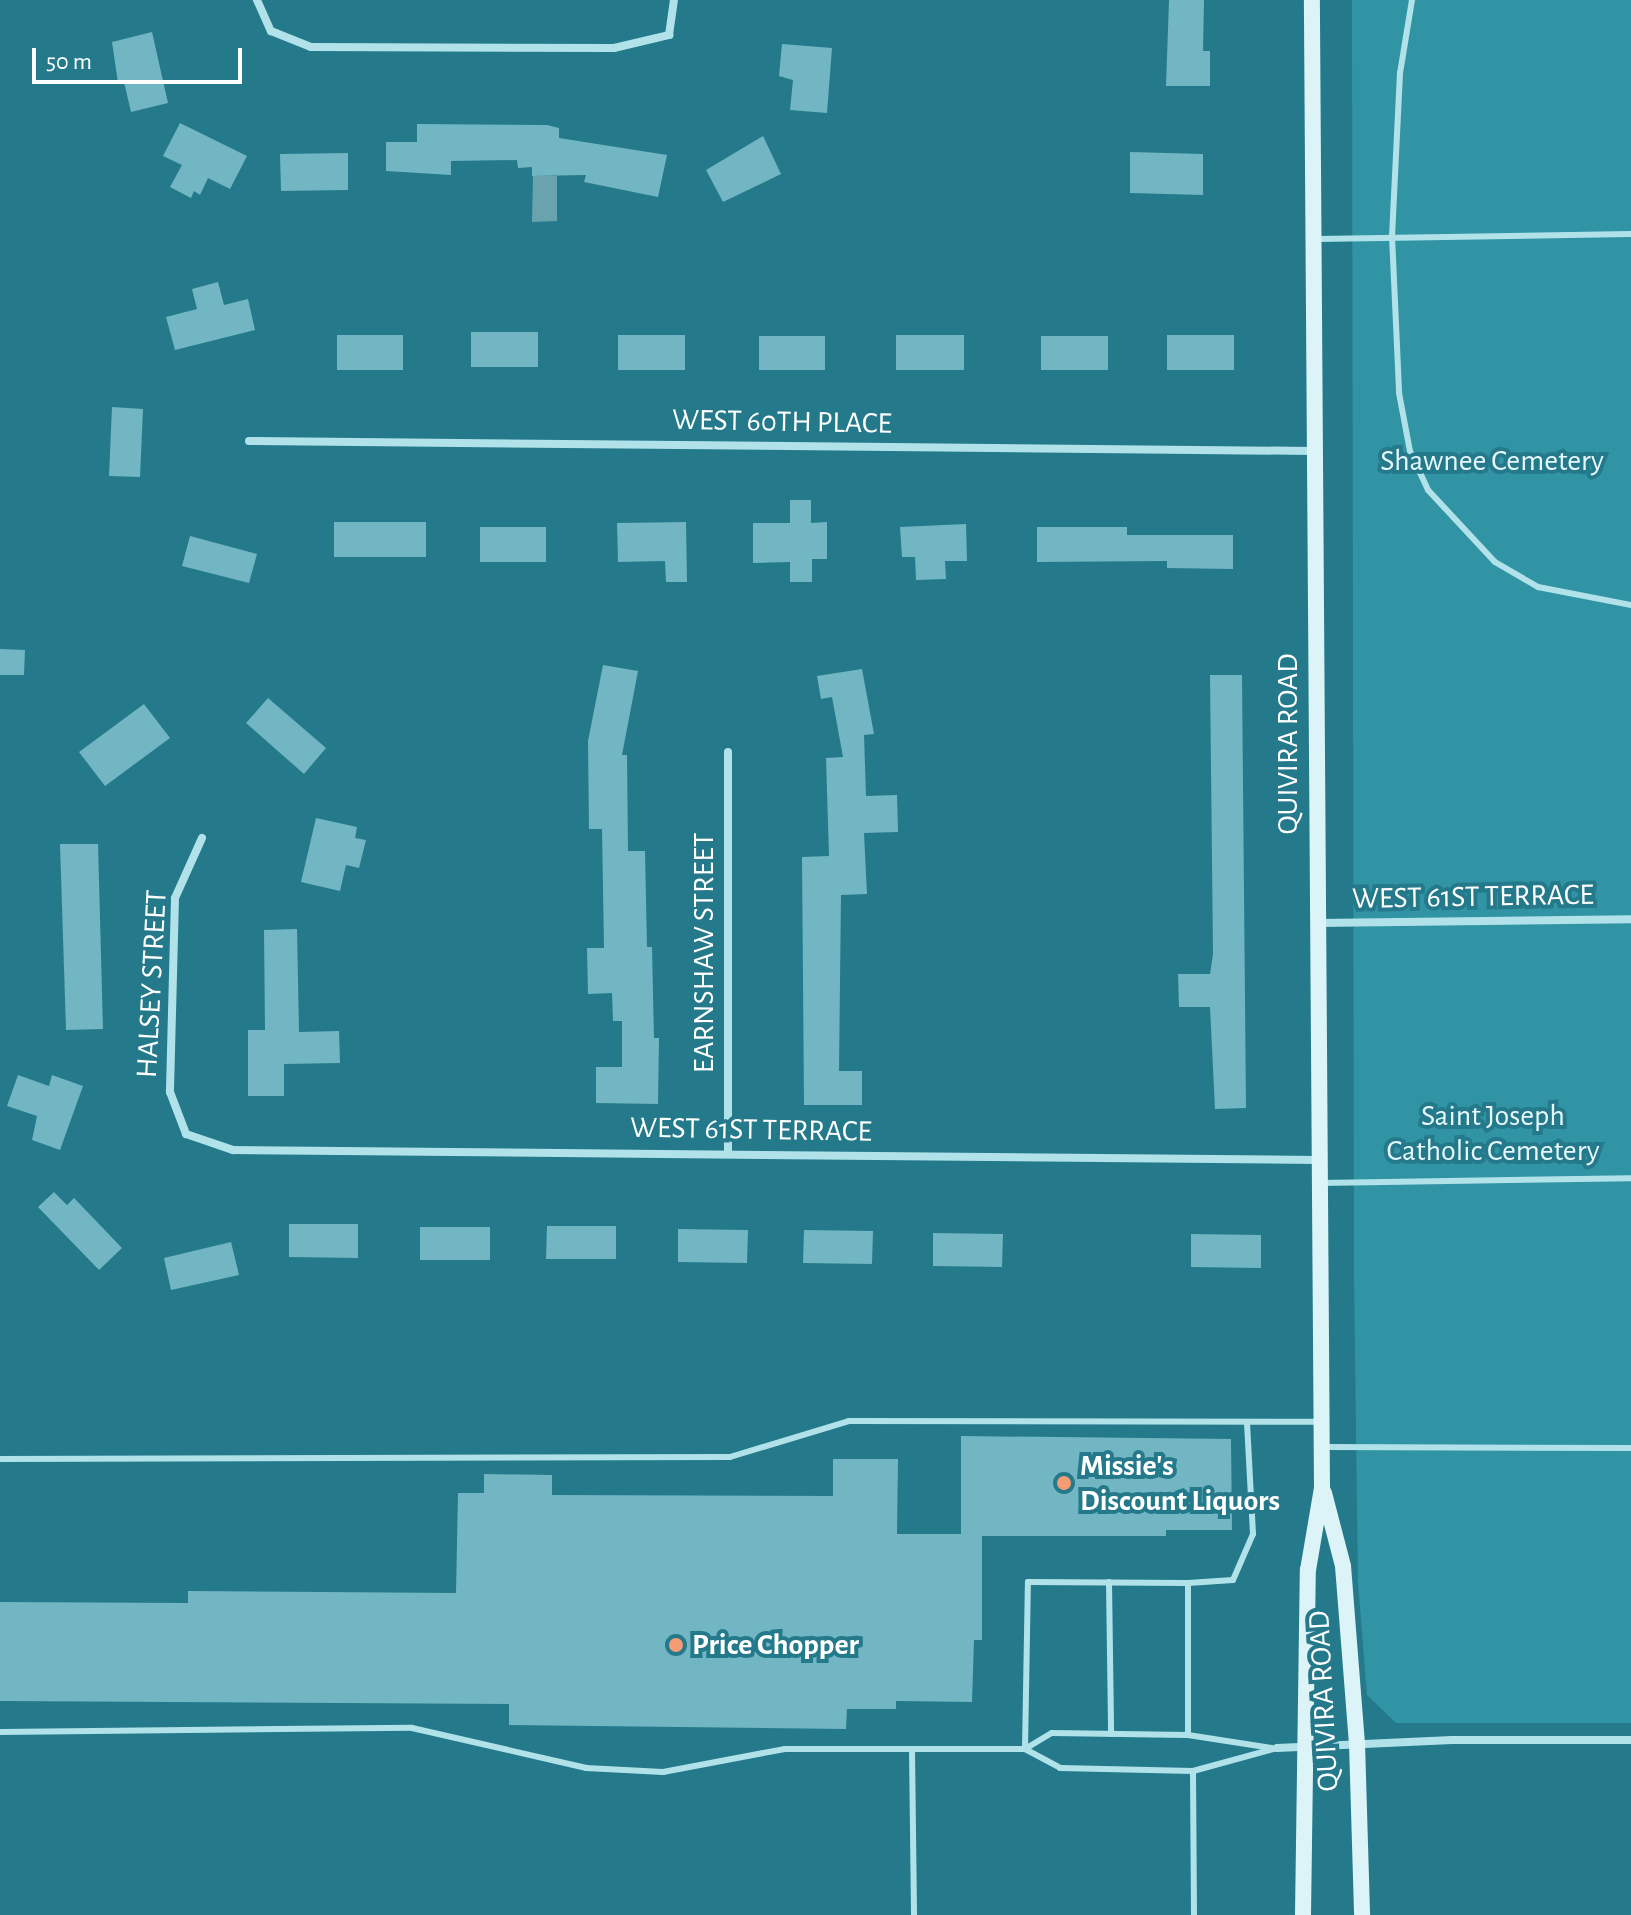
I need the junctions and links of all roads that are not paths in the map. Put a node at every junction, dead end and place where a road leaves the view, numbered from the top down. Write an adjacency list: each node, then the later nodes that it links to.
1 (257, 0): 2 (street)
2 (674, 0)
3 (1312, 0): 7 (main road, QUIVIRA ROAD)
4 (1412, 0): 6 (lane)
5 (1631, 234): 6 (lane)
6 (1392, 236): 7 (lane); 10 (lane)
7 (1313, 239): 9 (main road, QUIVIRA ROAD)
8 (249, 441): 9 (street, WEST 60TH PLACE)
9 (1314, 451): 14 (main road, QUIVIRA ROAD)
10 (1631, 605)
11 (728, 752): 16 (street, EARNSHAW STREET)
12 (202, 838): 15 (street, HALSEY STREET)
13 (1631, 919): 14 (street, WEST 61ST TERRACE)
14 (1317, 923): 17 (main road, QUIVIRA ROAD)
15 (186, 1134): 16 (street, WEST 61ST TERRACE)
16 (728, 1153): 17 (street, WEST 61ST TERRACE)
17 (1317, 1160): 19 (main road, QUIVIRA ROAD)
18 (1631, 1178): 19 (lane)
19 (1318, 1183): 21 (main road, QUIVIRA ROAD)
20 (1247, 1422): 21 (lane); 24 (lane); 27 (lane)
21 (1321, 1422): 22 (main road, QUIVIRA ROAD)
22 (1322, 1447): 23 (lane); 25 (main road, QUIVIRA ROAD)
23 (1631, 1448)
24 (0, 1459)
25 (1322, 1488): 32 (main road, QUIVIRA ROAD); 33 (main road, QUIVIRA ROAD)
26 (1109, 1582): 27 (lane); 29 (lane); 36 (lane)
27 (1188, 1583): 30 (lane)
28 (0, 1732): 35 (lane)
29 (1111, 1734): 30 (lane); 36 (lane)
30 (1188, 1735): 34 (lane)
31 (1631, 1740): 32 (street)
32 (1357, 1743): 33 (street); 41 (main road, QUIVIRA ROAD)
33 (1306, 1747): 34 (street); 40 (main road, QUIVIRA ROAD)
34 (1277, 1748): 37 (lane)
35 (912, 1749): 36 (lane); 38 (lane)
36 (1025, 1749): 37 (lane)
37 (1193, 1771): 39 (lane)
38 (914, 1915)
39 (1194, 1915)
40 (1303, 1915)
41 (1362, 1915)

